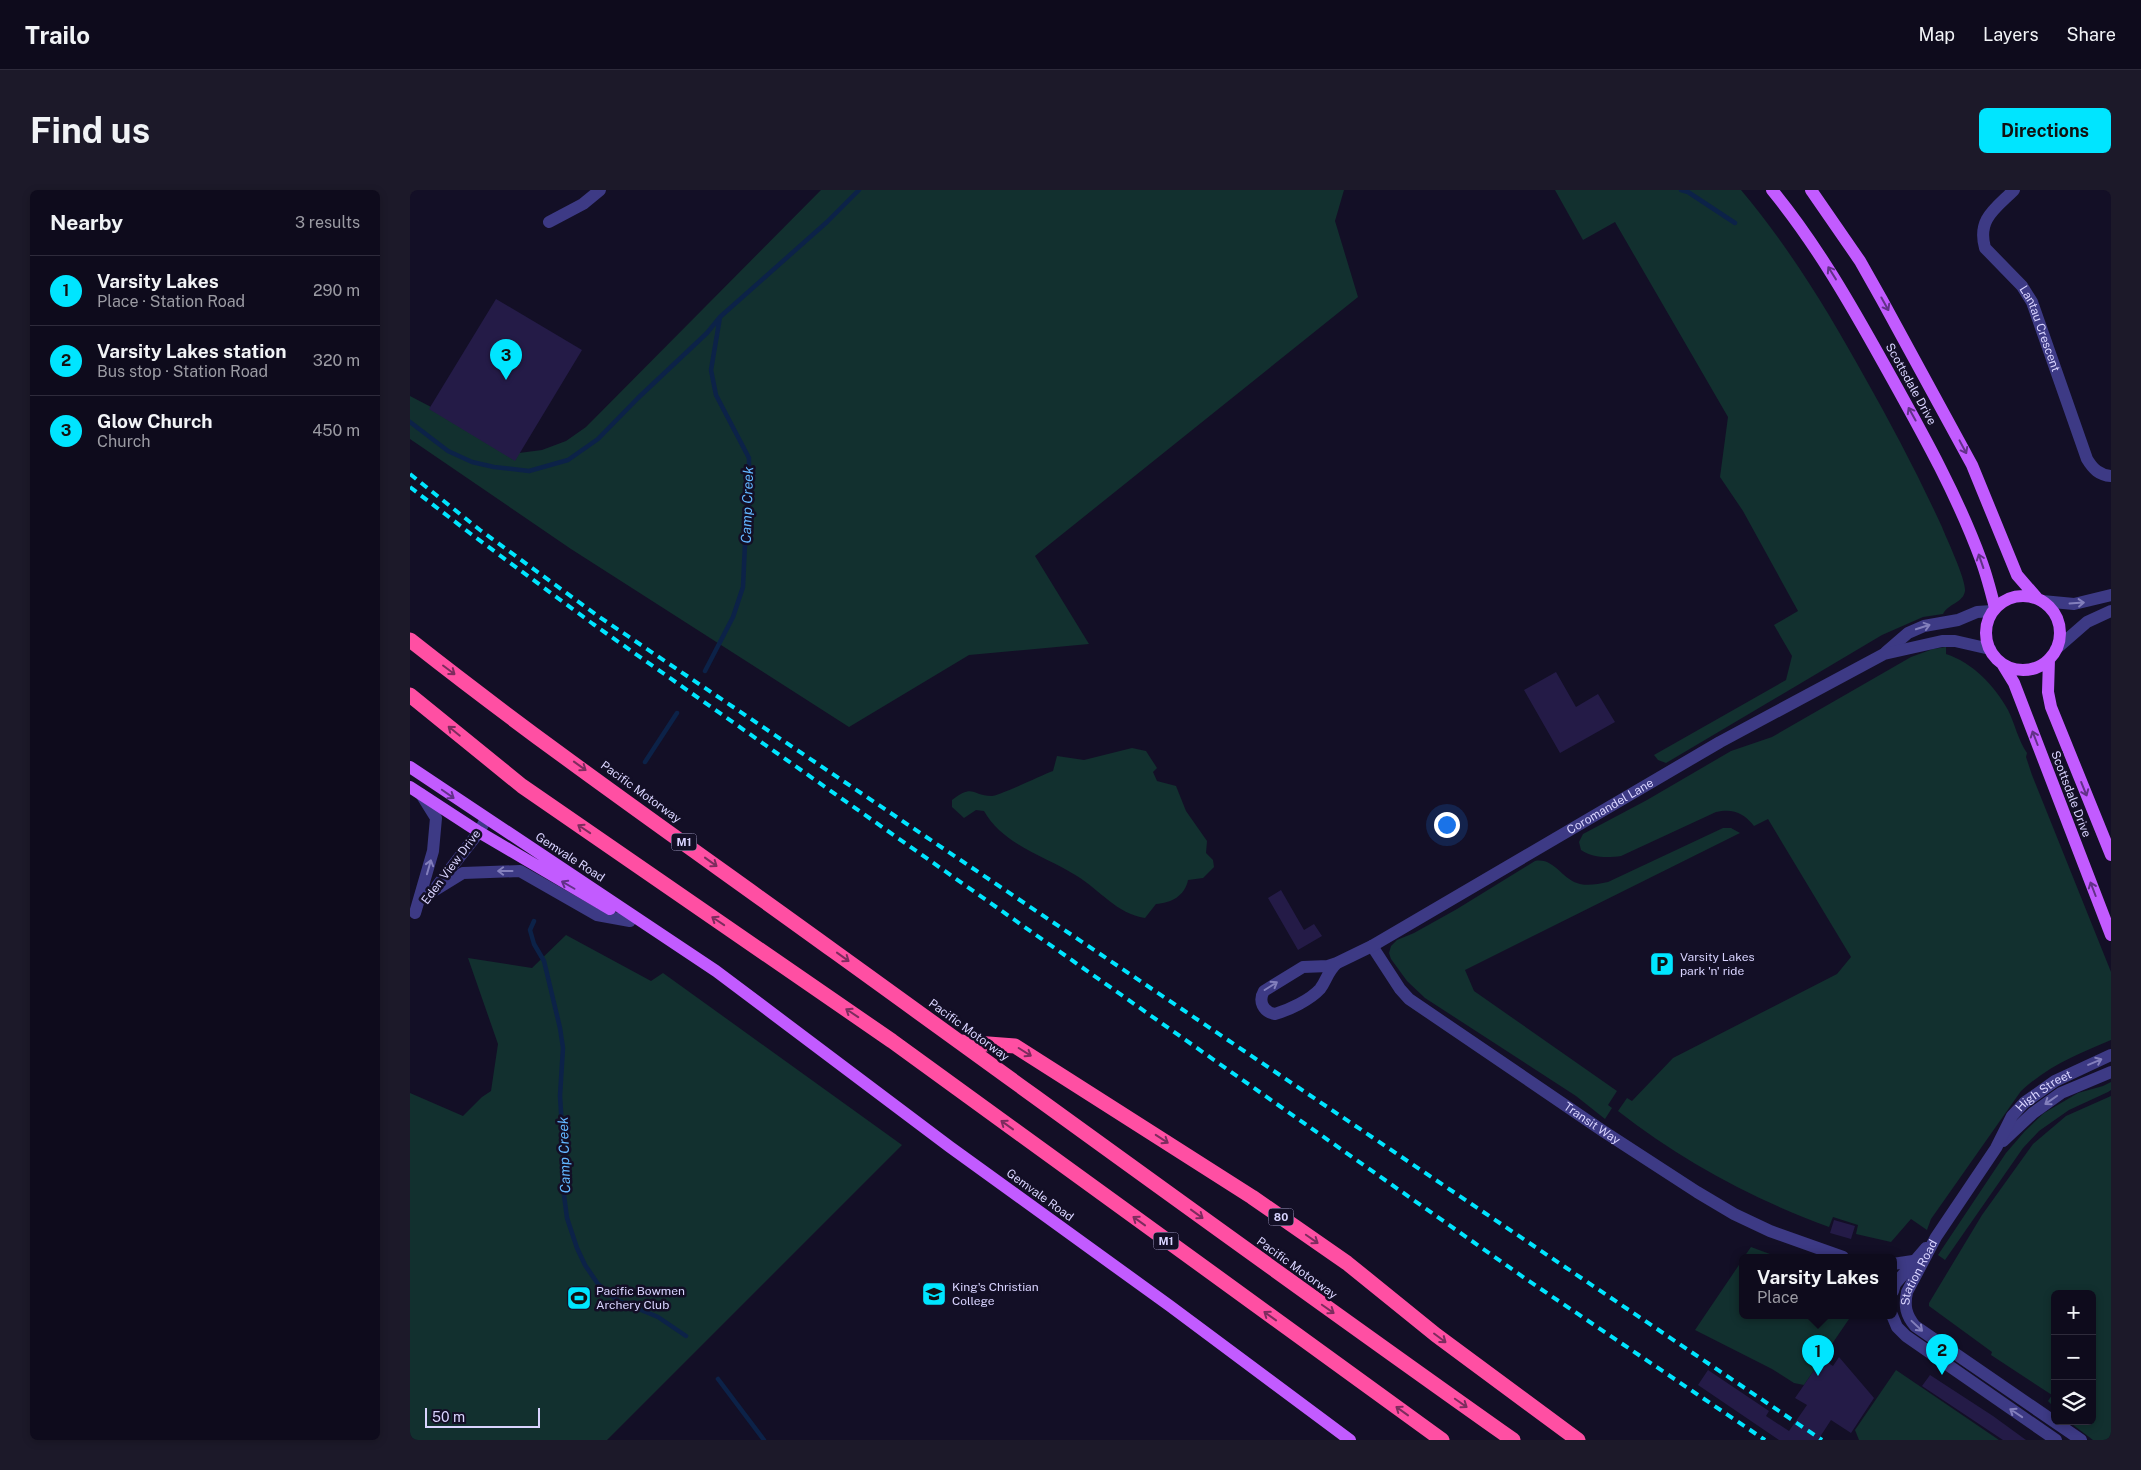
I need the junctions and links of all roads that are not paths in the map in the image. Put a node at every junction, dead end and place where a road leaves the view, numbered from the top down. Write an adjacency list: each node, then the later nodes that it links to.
1 (600, 190): 5 (street)
2 (1772, 190): 9 (main road, Scottsdale Drive, one-way to 2)
3 (1811, 190): 8 (main road, Scottsdale Drive, one-way to 8)
4 (2014, 190): 6 (street, Lantau Crescent)
5 (549, 222)
6 (2111, 476)
7 (2111, 595): 8 (street, one-way to 7)
8 (2039, 600): 9 (main road); 14 (main road)
9 (1994, 609): 12 (main road); 13 (street, Coromandel Lane, one-way to 9)
10 (2111, 611): 14 (street)
11 (410, 640): 30 (highway, Pacific Motorway / M1, one-way to 30)
12 (1990, 649): 13 (street, Coromandel Lane); 15 (main road)
13 (1884, 654): 27 (street, Coromandel Lane)
14 (2053, 654): 15 (main road); 22 (main road, Scottsdale Drive, one-way to 22)
15 (2003, 665): 26 (main road, Scottsdale Drive, one-way to 15)
16 (410, 695): 41 (highway, M1, one-way to 16)
17 (410, 767): 20 (main road, Gemvale Road, one-way to 20)
18 (410, 787): 19 (main road, Gemvale Road)
19 (421, 794): 21 (main road, Gemvale Road); 24 (street, Eden View Drive, one-way to 19)
20 (486, 819): 21 (street, Eden View Drive); 29 (main road, Gemvale Road)
21 (479, 832): 23 (street, Eden View Drive); 25 (main road, Gemvale Road, one-way to 21)
22 (2111, 855)
23 (432, 892): 24 (street, Eden View Drive); 25 (street, one-way to 23)
24 (413, 916)
25 (630, 921): 29 (main road, Gemvale Road)
26 (2111, 935)
27 (1372, 946): 28 (street, Coromandel Lane); 35 (street, Transit Way)
28 (1337, 963): 28 (street, Coromandel Lane, one-way to 28)
29 (716, 971): 40 (main road, Gemvale Road)
30 (960, 1042): 42 (highway, Pacific Motorway / M1, one-way to 42); 43 (highway, 80, one-way to 43)
31 (2111, 1056): 33 (street, High Street, one-way to 31)
32 (2111, 1072): 33 (street, High Street, one-way to 33)
33 (1996, 1148): 34 (street, High Street)
34 (1936, 1237): 36 (street, Station Road); 45 (street, Station Road, one-way to 45)
35 (1835, 1254)
36 (1913, 1261): 37 (street); 38 (street, Station Road)
37 (1897, 1263)
38 (1897, 1281)
39 (1894, 1319): 44 (street, Station Road, one-way to 39)
40 (1350, 1440)
41 (1442, 1440)
42 (1513, 1440)
43 (1578, 1440)
44 (2056, 1440)
45 (2081, 1440)

